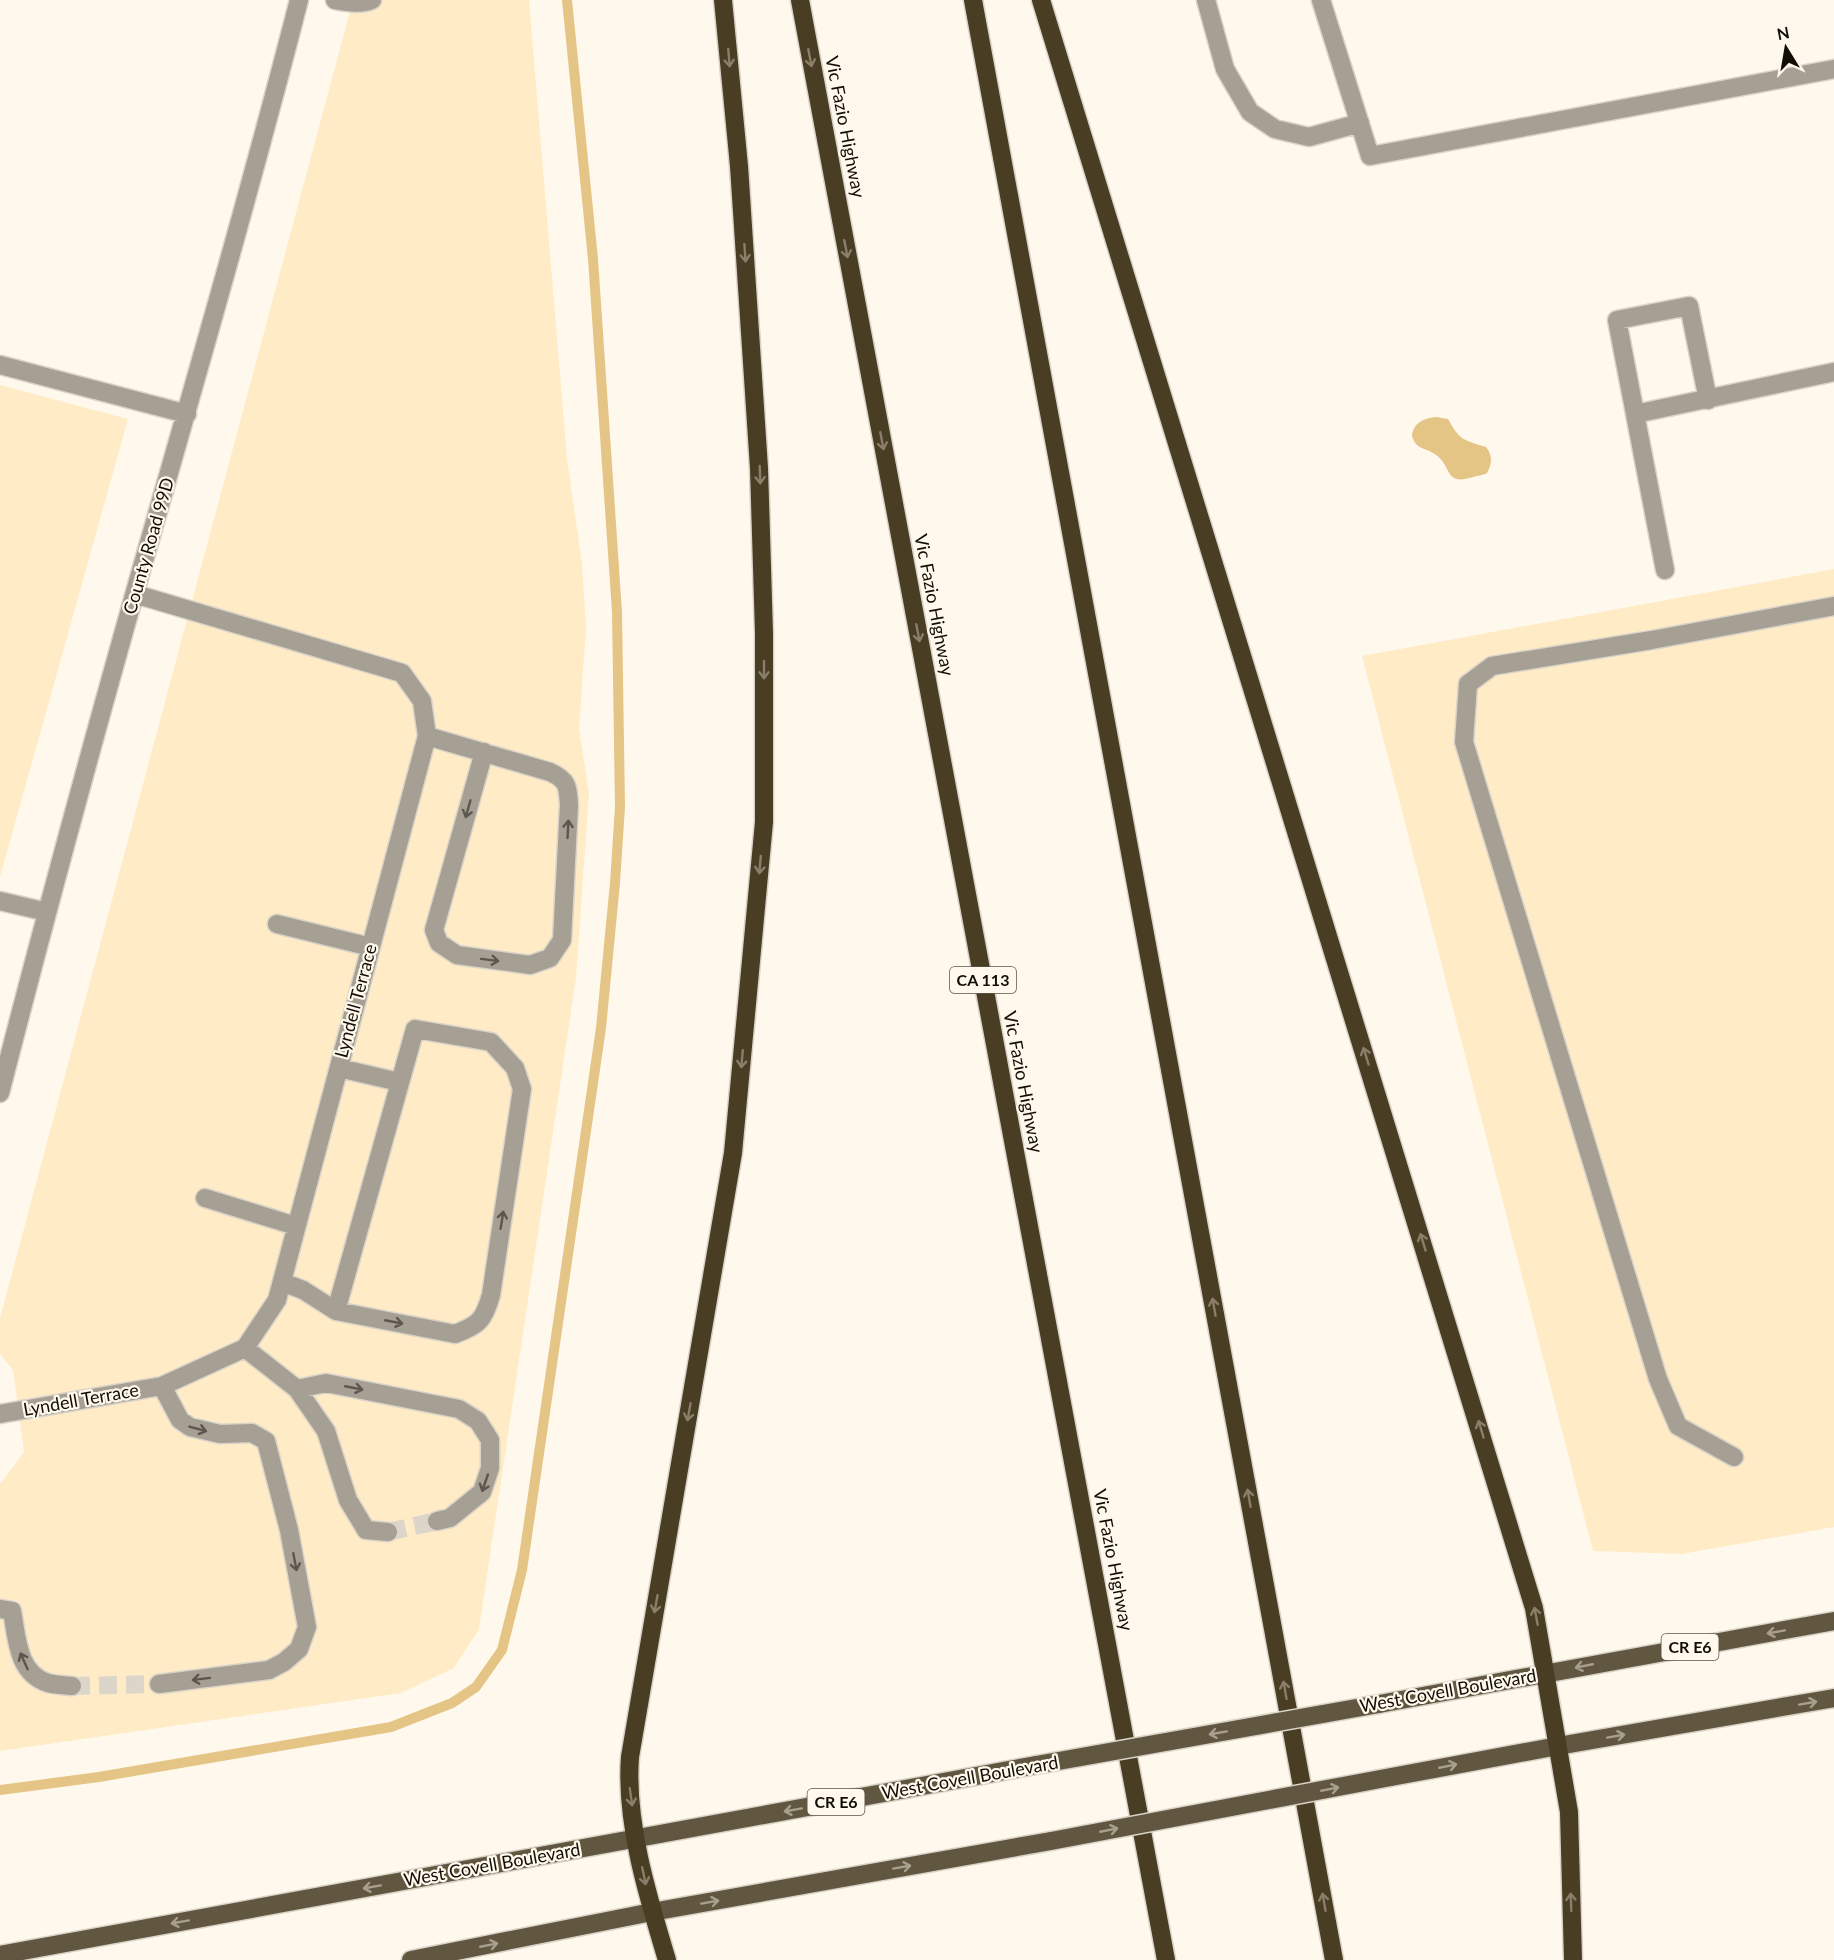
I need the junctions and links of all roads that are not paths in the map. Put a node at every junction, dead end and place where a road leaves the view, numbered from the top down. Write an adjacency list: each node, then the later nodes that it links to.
1 (300, 0): 15 (street, County Road 99D)
2 (335, 0): 3 (street)
3 (372, 0)
4 (723, 0): 47 (highway, one-way to 47)
5 (800, 0): 52 (highway, Vic Fazio Highway / CA 113, one-way to 52)
6 (973, 0): 53 (highway, one-way to 6)
7 (1041, 0): 42 (highway, one-way to 7)
8 (1206, 0): 11 (street)
9 (1322, 0): 11 (street)
10 (1834, 69): 11 (street)
11 (1360, 123)
12 (0, 365): 15 (street)
13 (1834, 372): 14 (street)
14 (1707, 400): 16 (street); 16 (street)
15 (186, 414): 18 (street, County Road 99D)
16 (1635, 414): 17 (street)
17 (1665, 570)
18 (135, 594): 20 (street, Lyndell Terrace); 23 (street, County Road 99D)
19 (1834, 606): 37 (street)
20 (427, 736): 21 (street); 25 (street, Lyndell Terrace)
21 (484, 752): 21 (street, one-way to 21)
22 (0, 901): 23 (street)
23 (47, 912): 28 (street, County Road 99D)
24 (277, 924): 25 (street)
25 (371, 947): 26 (street, Lyndell Terrace)
26 (339, 1068): 27 (street); 30 (street, Lyndell Terrace)
27 (399, 1082): 32 (street); 32 (street, one-way to 27)
28 (0, 1093)
29 (205, 1198): 30 (street)
30 (296, 1227): 31 (street, Lyndell Terrace)
31 (282, 1282): 32 (street); 33 (street, Lyndell Terrace)
32 (336, 1311)
33 (245, 1348): 34 (street, Lyndell Terrace); 35 (street)
34 (162, 1386): 36 (street, Lyndell Terrace); 43 (street, one-way to 43)
35 (297, 1389): 38 (street, one-way to 38); 39 (street)
36 (0, 1414)
37 (1734, 1457)
38 (437, 1521)
39 (388, 1532)
40 (0, 1609): 44 (street, one-way to 40)
41 (1834, 1622): 42 (main road, West Covell Boulevard / CR E6, one-way to 42)
42 (1546, 1673): 46 (highway); 47 (main road, West Covell Boulevard / CR E6, one-way to 47, bridge)
43 (159, 1684)
44 (72, 1686)
45 (1834, 1698): 46 (main road, one-way to 45)
46 (1558, 1746): 48 (main road, one-way to 46, bridge); 54 (highway, one-way to 46)
47 (636, 1839): 48 (highway, one-way to 48); 49 (main road, West Covell Boulevard / CR E6, one-way to 49)
48 (652, 1912): 50 (main road, one-way to 48); 51 (highway)
49 (0, 1955)
50 (411, 1960)
51 (667, 1960)
52 (1166, 1960)
53 (1334, 1960)
54 (1573, 1960)

